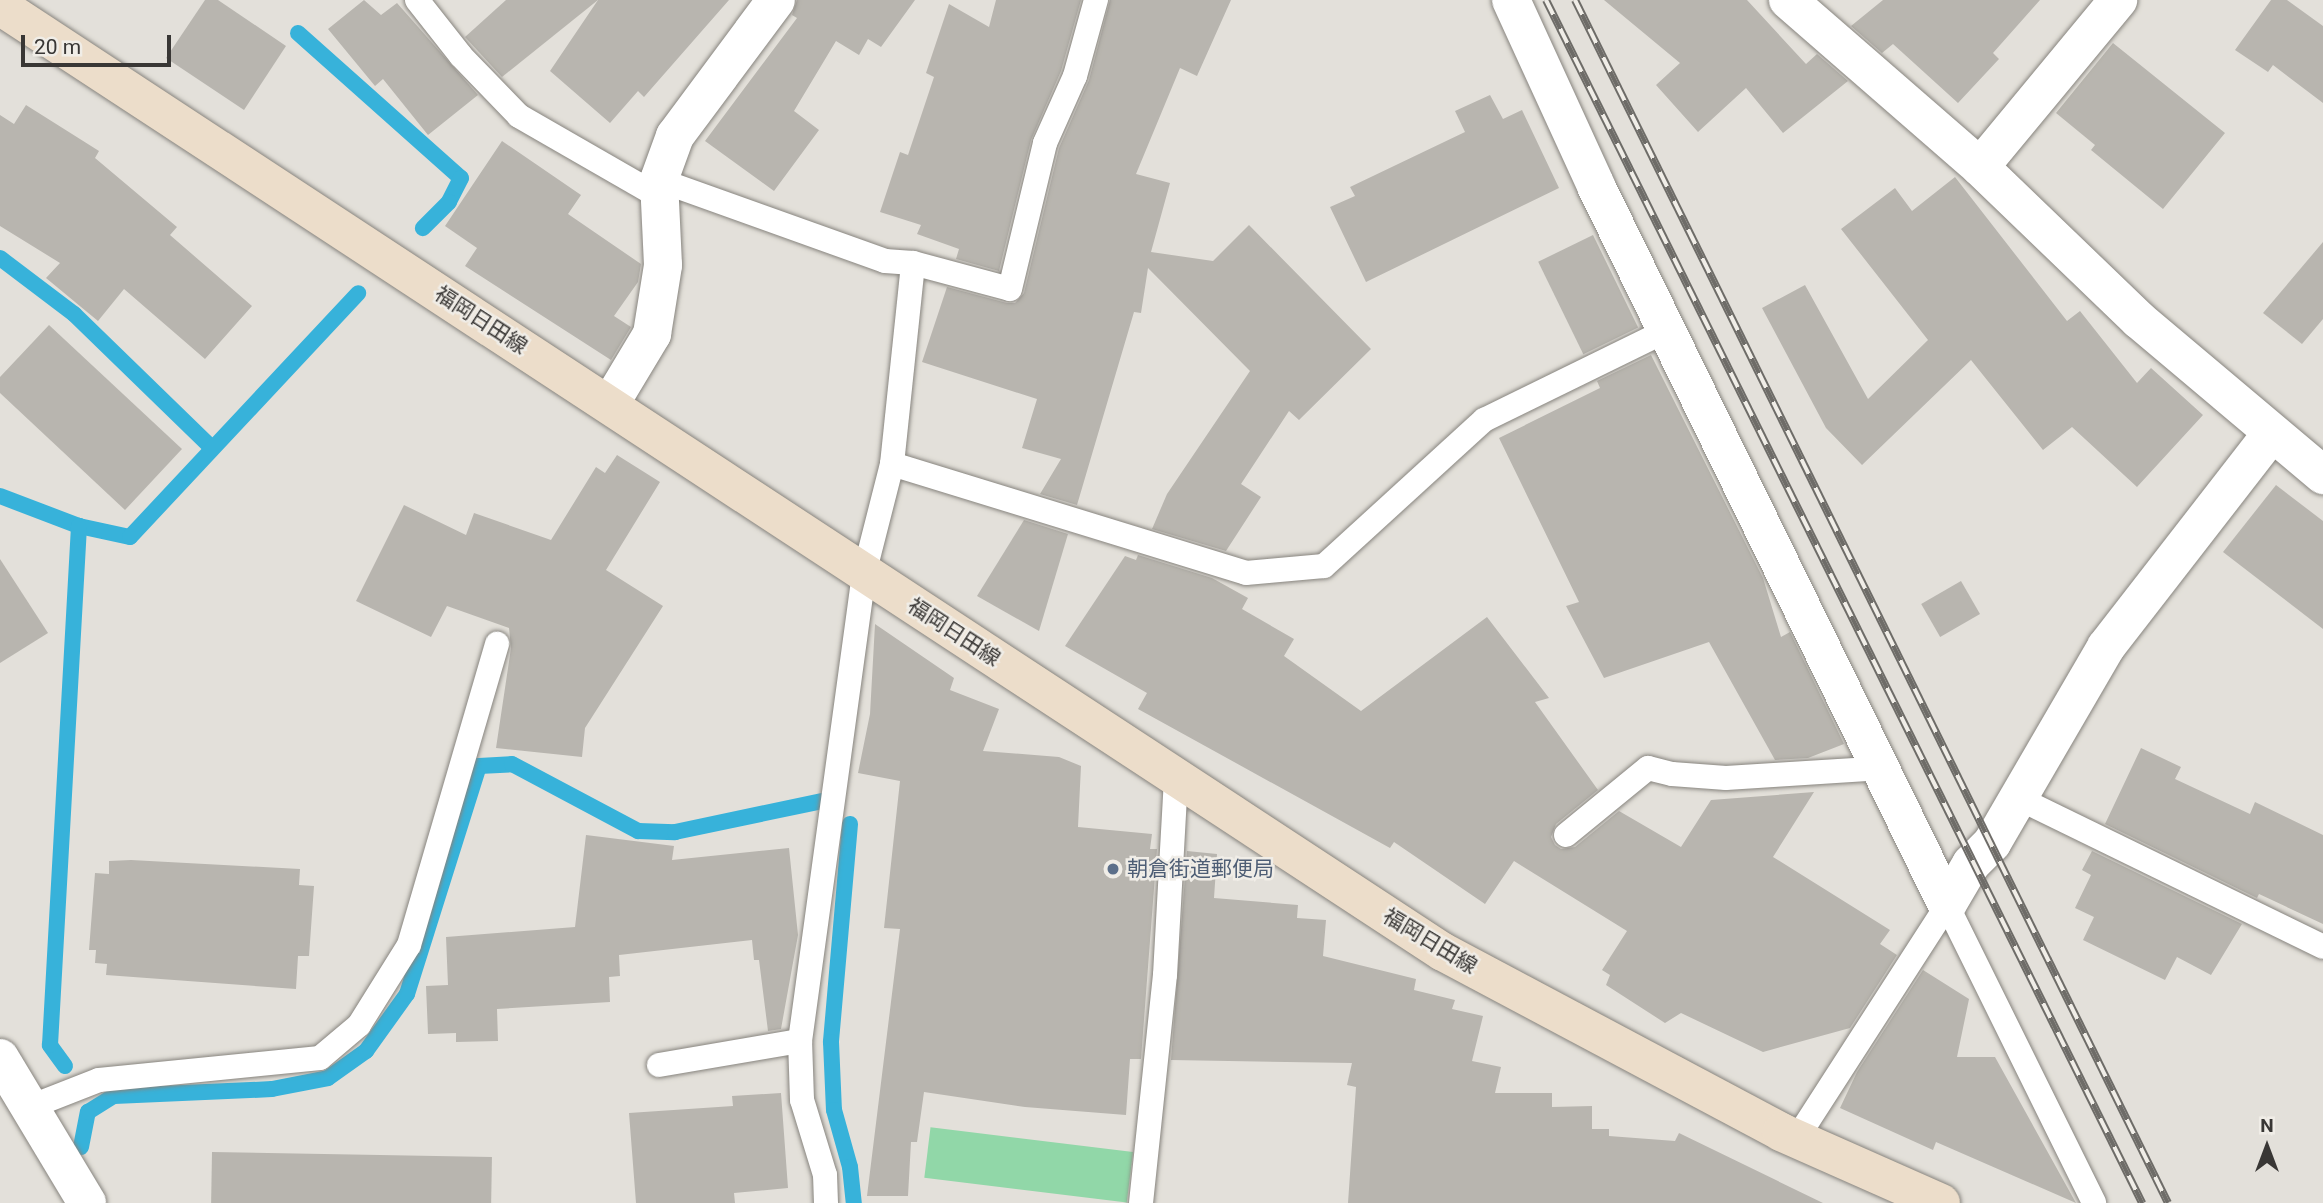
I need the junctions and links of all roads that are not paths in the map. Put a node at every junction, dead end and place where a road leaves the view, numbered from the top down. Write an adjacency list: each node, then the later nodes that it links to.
1 (416, 0): 9 (lane)
2 (776, 0): 9 (street)
3 (1096, 0): 10 (lane)
4 (1511, 0): 11 (street)
5 (1788, 0): 8 (street)
6 (2118, 0): 8 (street)
7 (0, 6): 12 (main road, 福岡日田線)
8 (1980, 167): 13 (street)
9 (659, 188): 10 (lane); 12 (street)
10 (913, 263): 14 (lane)
11 (1668, 330): 14 (lane); 18 (street)
12 (610, 404): 16 (main road, 福岡日田線)
13 (2271, 434): 15 (street); 20 (street)
14 (892, 464): 16 (lane)
15 (2323, 475)
16 (864, 574): 19 (main road, 福岡日田線); 24 (lane)
17 (497, 644): 27 (lane)
18 (1883, 768): 21 (lane); 22 (street)
19 (1176, 779): 28 (main road, 福岡日田線); 31 (lane)
20 (2018, 799): 22 (street); 23 (lane)
21 (1566, 835)
22 (1947, 905): 28 (lane); 33 (lane)
23 (2323, 947)
24 (800, 1041): 26 (lane); 30 (lane)
25 (0, 1058): 27 (street)
26 (659, 1065)
27 (30, 1107): 29 (street)
28 (1797, 1138): 32 (main road, 福岡日田線)
29 (78, 1200)
30 (826, 1203)
31 (1141, 1203)
32 (1941, 1203)
33 (2094, 1203)

